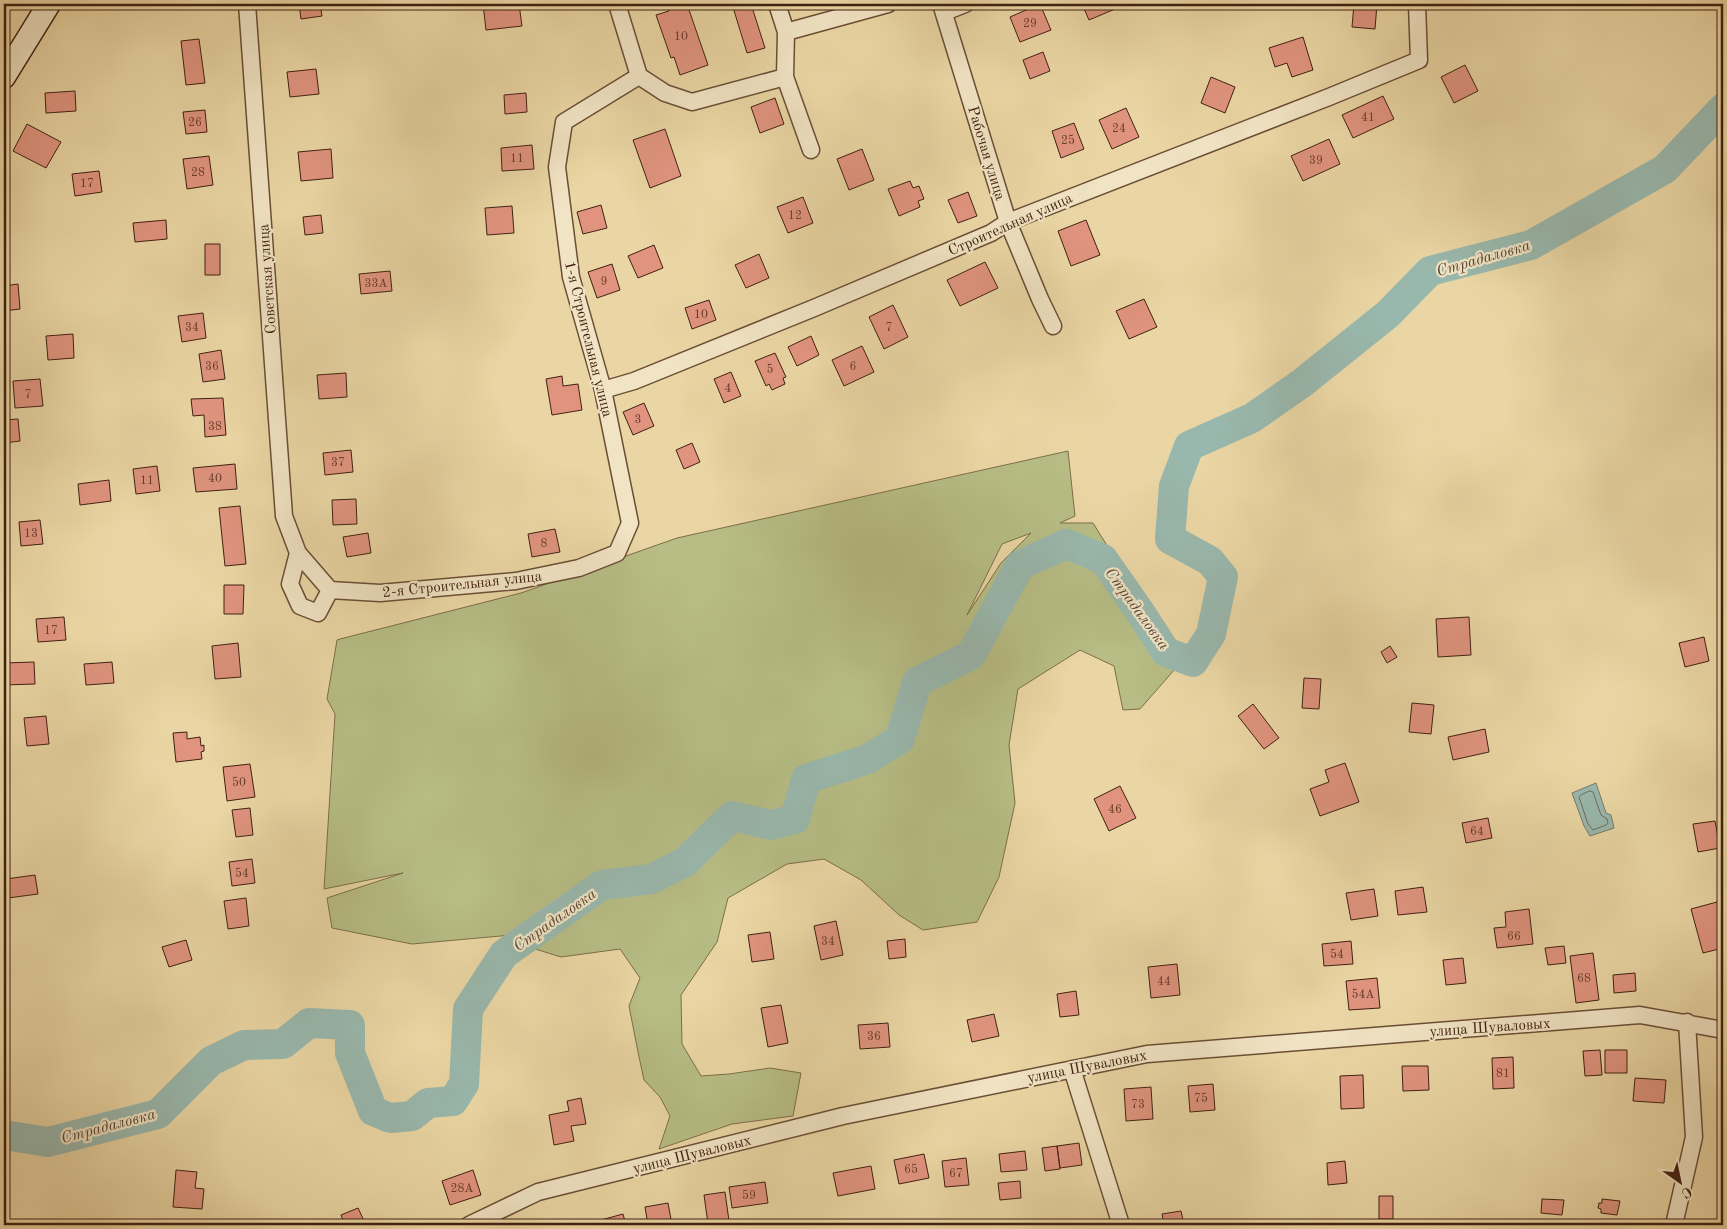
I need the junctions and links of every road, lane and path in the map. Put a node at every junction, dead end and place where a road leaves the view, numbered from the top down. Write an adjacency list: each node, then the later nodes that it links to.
1 (49, 4): 12 (street)
2 (247, 4): 18 (street, Советская улица)
3 (617, 4): 10 (street)
4 (777, 4): 9 (street)
5 (888, 4): 9 (street)
6 (965, 4): 8 (street)
7 (1417, 4): 14 (street, Строительная улица)
8 (943, 8): 14 (street, Рабочая улица)
9 (786, 32): 11 (street)
10 (639, 76): 11 (street); 16 (street, 1-я Строительная улица)
11 (785, 76): 13 (street)
12 (4, 77)
13 (811, 150)
14 (1008, 222): 15 (street, Рабочая улица); 16 (street, Строительная улица)
15 (1053, 326)
16 (602, 390): 17 (street, 1-я Строительная улица)
17 (630, 523): 19 (street, 2-я Строительная улица)
18 (298, 553): 19 (street, Советская улица); 19 (street)
19 (330, 590)
20 (1688, 1022): 21 (street, улица Шуваловых); 22 (street, улица Шуваловых); 25 (street)
21 (1723, 1030)
22 (1072, 1069): 23 (street, улица Шуваловых); 24 (street)
23 (469, 1225)
24 (1121, 1225)
25 (1674, 1225)

